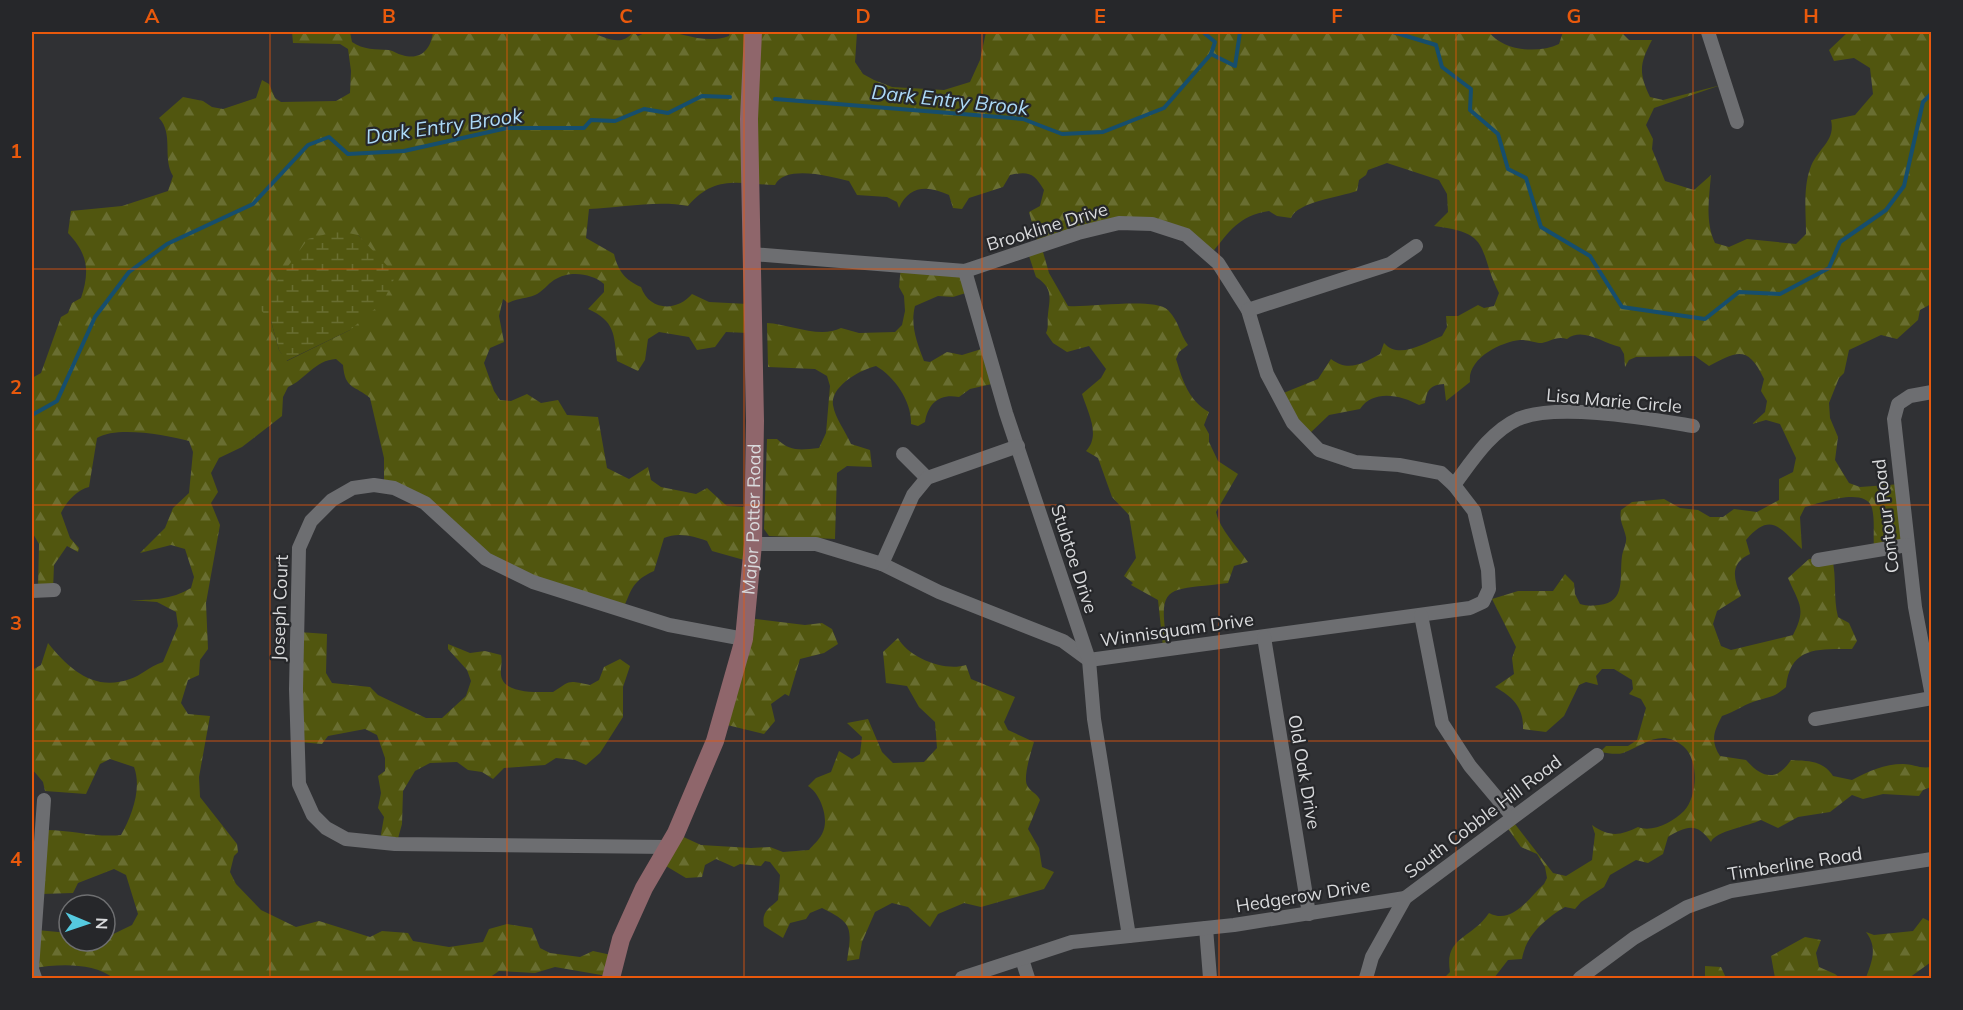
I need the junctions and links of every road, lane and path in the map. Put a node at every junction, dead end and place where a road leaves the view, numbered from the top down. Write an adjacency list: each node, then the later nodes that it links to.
1 (753, 32): 5 (street, Major Potter Road)
2 (1708, 32): 3 (street)
3 (1737, 122)
4 (1416, 246): 7 (street)
5 (752, 254): 6 (street, Brookline Drive); 14 (street, Major Potter Road)
6 (965, 272): 7 (street, Brookline Drive); 10 (street, Stubtoe Drive)
7 (1248, 310): 13 (street, Brookline Drive)
8 (1932, 392): 15 (street, Contour Road)
9 (1693, 426): 13 (street, Lisa Marie Circle)
10 (1018, 446): 12 (street); 24 (street, Stubtoe Drive)
11 (903, 454): 12 (street)
12 (927, 478): 17 (street)
13 (1454, 484): 20 (street, Brookline Drive)
14 (753, 544): 17 (street, Winnisquam Drive); 23 (street, Major Potter Road)
15 (1907, 545): 16 (street); 25 (street, Contour Road)
16 (1818, 560)
17 (882, 564): 24 (street, Winnisquam Drive)
18 (54, 590): 19 (street)
19 (32, 591)
20 (1483, 602): 21 (street, Winnisquam Drive)
21 (1421, 615): 22 (street, Winnisquam Drive); 29 (street)
22 (1264, 637): 24 (street, Winnisquam Drive); 33 (street, Old Oak Drive)
23 (744, 639): 30 (street, Major Potter Road); 30 (street, Joseph Court)
24 (1089, 660): 35 (street, Stubtoe Drive)
25 (1932, 697): 26 (street)
26 (1815, 719)
27 (1597, 755): 29 (street, South Cobble Hill Road)
28 (44, 800): 37 (street)
29 (1512, 816): 32 (street, South Cobble Hill Road)
30 (668, 847): 39 (street, Major Potter Road)
31 (1932, 859): 44 (street, Timberline Road)
32 (1405, 898): 33 (street, Hedgerow Drive); 43 (street, South Cobble Hill Road)
33 (1309, 914): 34 (street, Hedgerow Drive)
34 (1206, 928): 35 (street, Hedgerow Drive); 42 (street)
35 (1129, 936): 36 (street, Hedgerow Drive)
36 (1022, 959): 40 (street, Hedgerow Drive); 41 (street)
37 (32, 969): 38 (street)
38 (34, 978)
39 (612, 978)
40 (962, 978)
41 (1028, 978)
42 (1210, 978)
43 (1366, 978)
44 (1580, 978)

